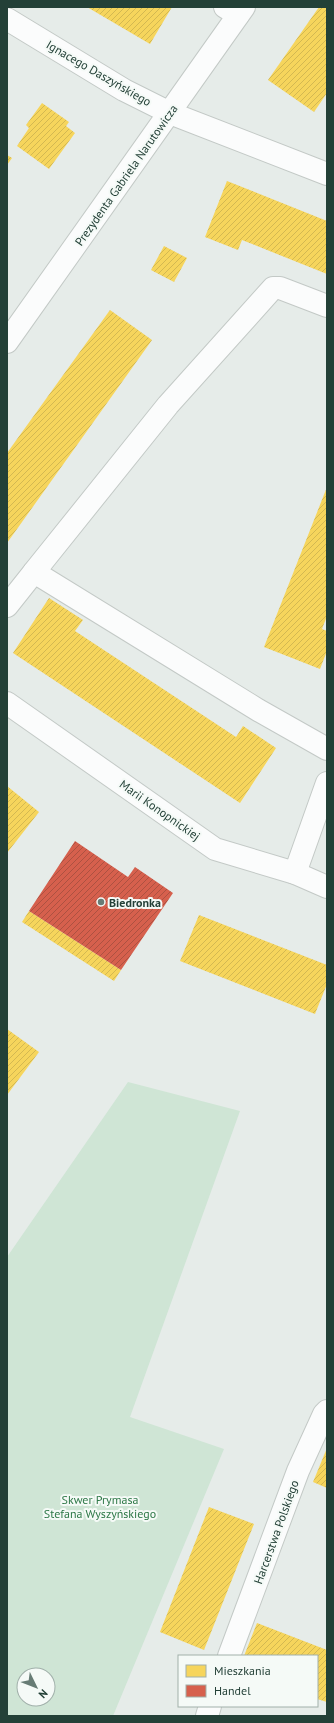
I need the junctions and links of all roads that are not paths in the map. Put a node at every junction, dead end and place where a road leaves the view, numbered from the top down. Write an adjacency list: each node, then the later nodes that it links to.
1 (236, 10): 3 (street, Prezydenta Gabriela Narutowicza)
2 (7, 19): 3 (street, Ignacego Daszyńskiego)
3 (170, 113): 4 (street, Ignacego Daszyńskiego); 6 (street, Prezydenta Gabriela Narutowicza)
4 (327, 174)
5 (327, 306): 7 (street)
6 (7, 342)
7 (34, 572): 8 (street); 10 (street)
8 (7, 606)
9 (7, 703): 12 (street, Marii Konopnickiej)
10 (327, 749)
11 (327, 783): 12 (street)
12 (294, 873): 13 (street, Marii Konopnickiej)
13 (327, 886)
14 (327, 1411): 15 (street, Harcerstwa Polskiego)
15 (229, 1655)

